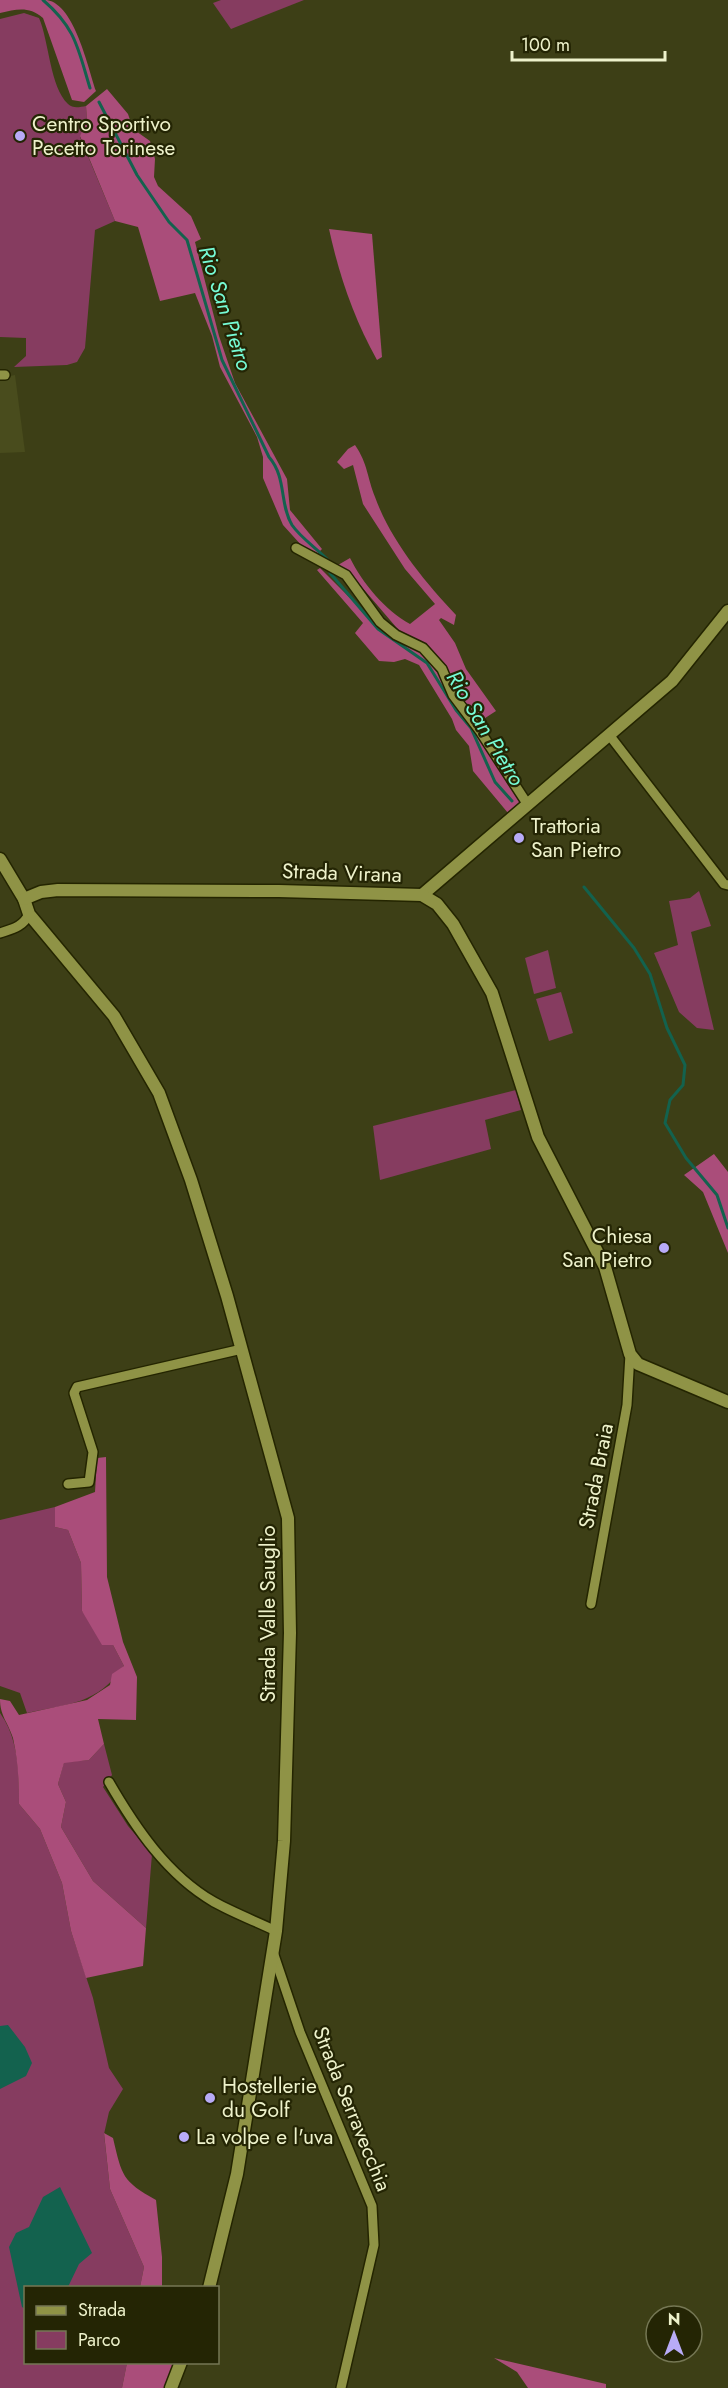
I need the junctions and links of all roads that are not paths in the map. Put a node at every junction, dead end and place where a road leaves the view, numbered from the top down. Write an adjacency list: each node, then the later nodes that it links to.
1 (297, 548): 4 (street)
2 (728, 611): 3 (street, Strada Virana)
3 (610, 736): 4 (street, Strada Virana); 6 (street)
4 (528, 805): 7 (street, Strada Virana)
5 (0, 859): 8 (street, Strada Valle Sauglio)
6 (728, 885)
7 (422, 895): 8 (street, Strada Virana); 12 (street)
8 (24, 899): 9 (street, Strada Valle Sauglio)
9 (29, 914): 10 (street); 11 (street, Strada Valle Sauglio)
10 (0, 933)
11 (242, 1349): 14 (street); 17 (street, Strada Valle Sauglio)
12 (630, 1354): 13 (street); 15 (street, Strada Braia)
13 (728, 1402)
14 (68, 1484)
15 (591, 1604)
16 (109, 1782): 17 (street)
17 (276, 1931): 18 (street, Strada Valle Sauglio)
18 (273, 1952): 19 (street, Strada Valle Sauglio); 22 (street, Strada Serravecchia)
19 (209, 2286)
20 (180, 2364): 21 (street)
21 (171, 2388)
22 (341, 2388)

